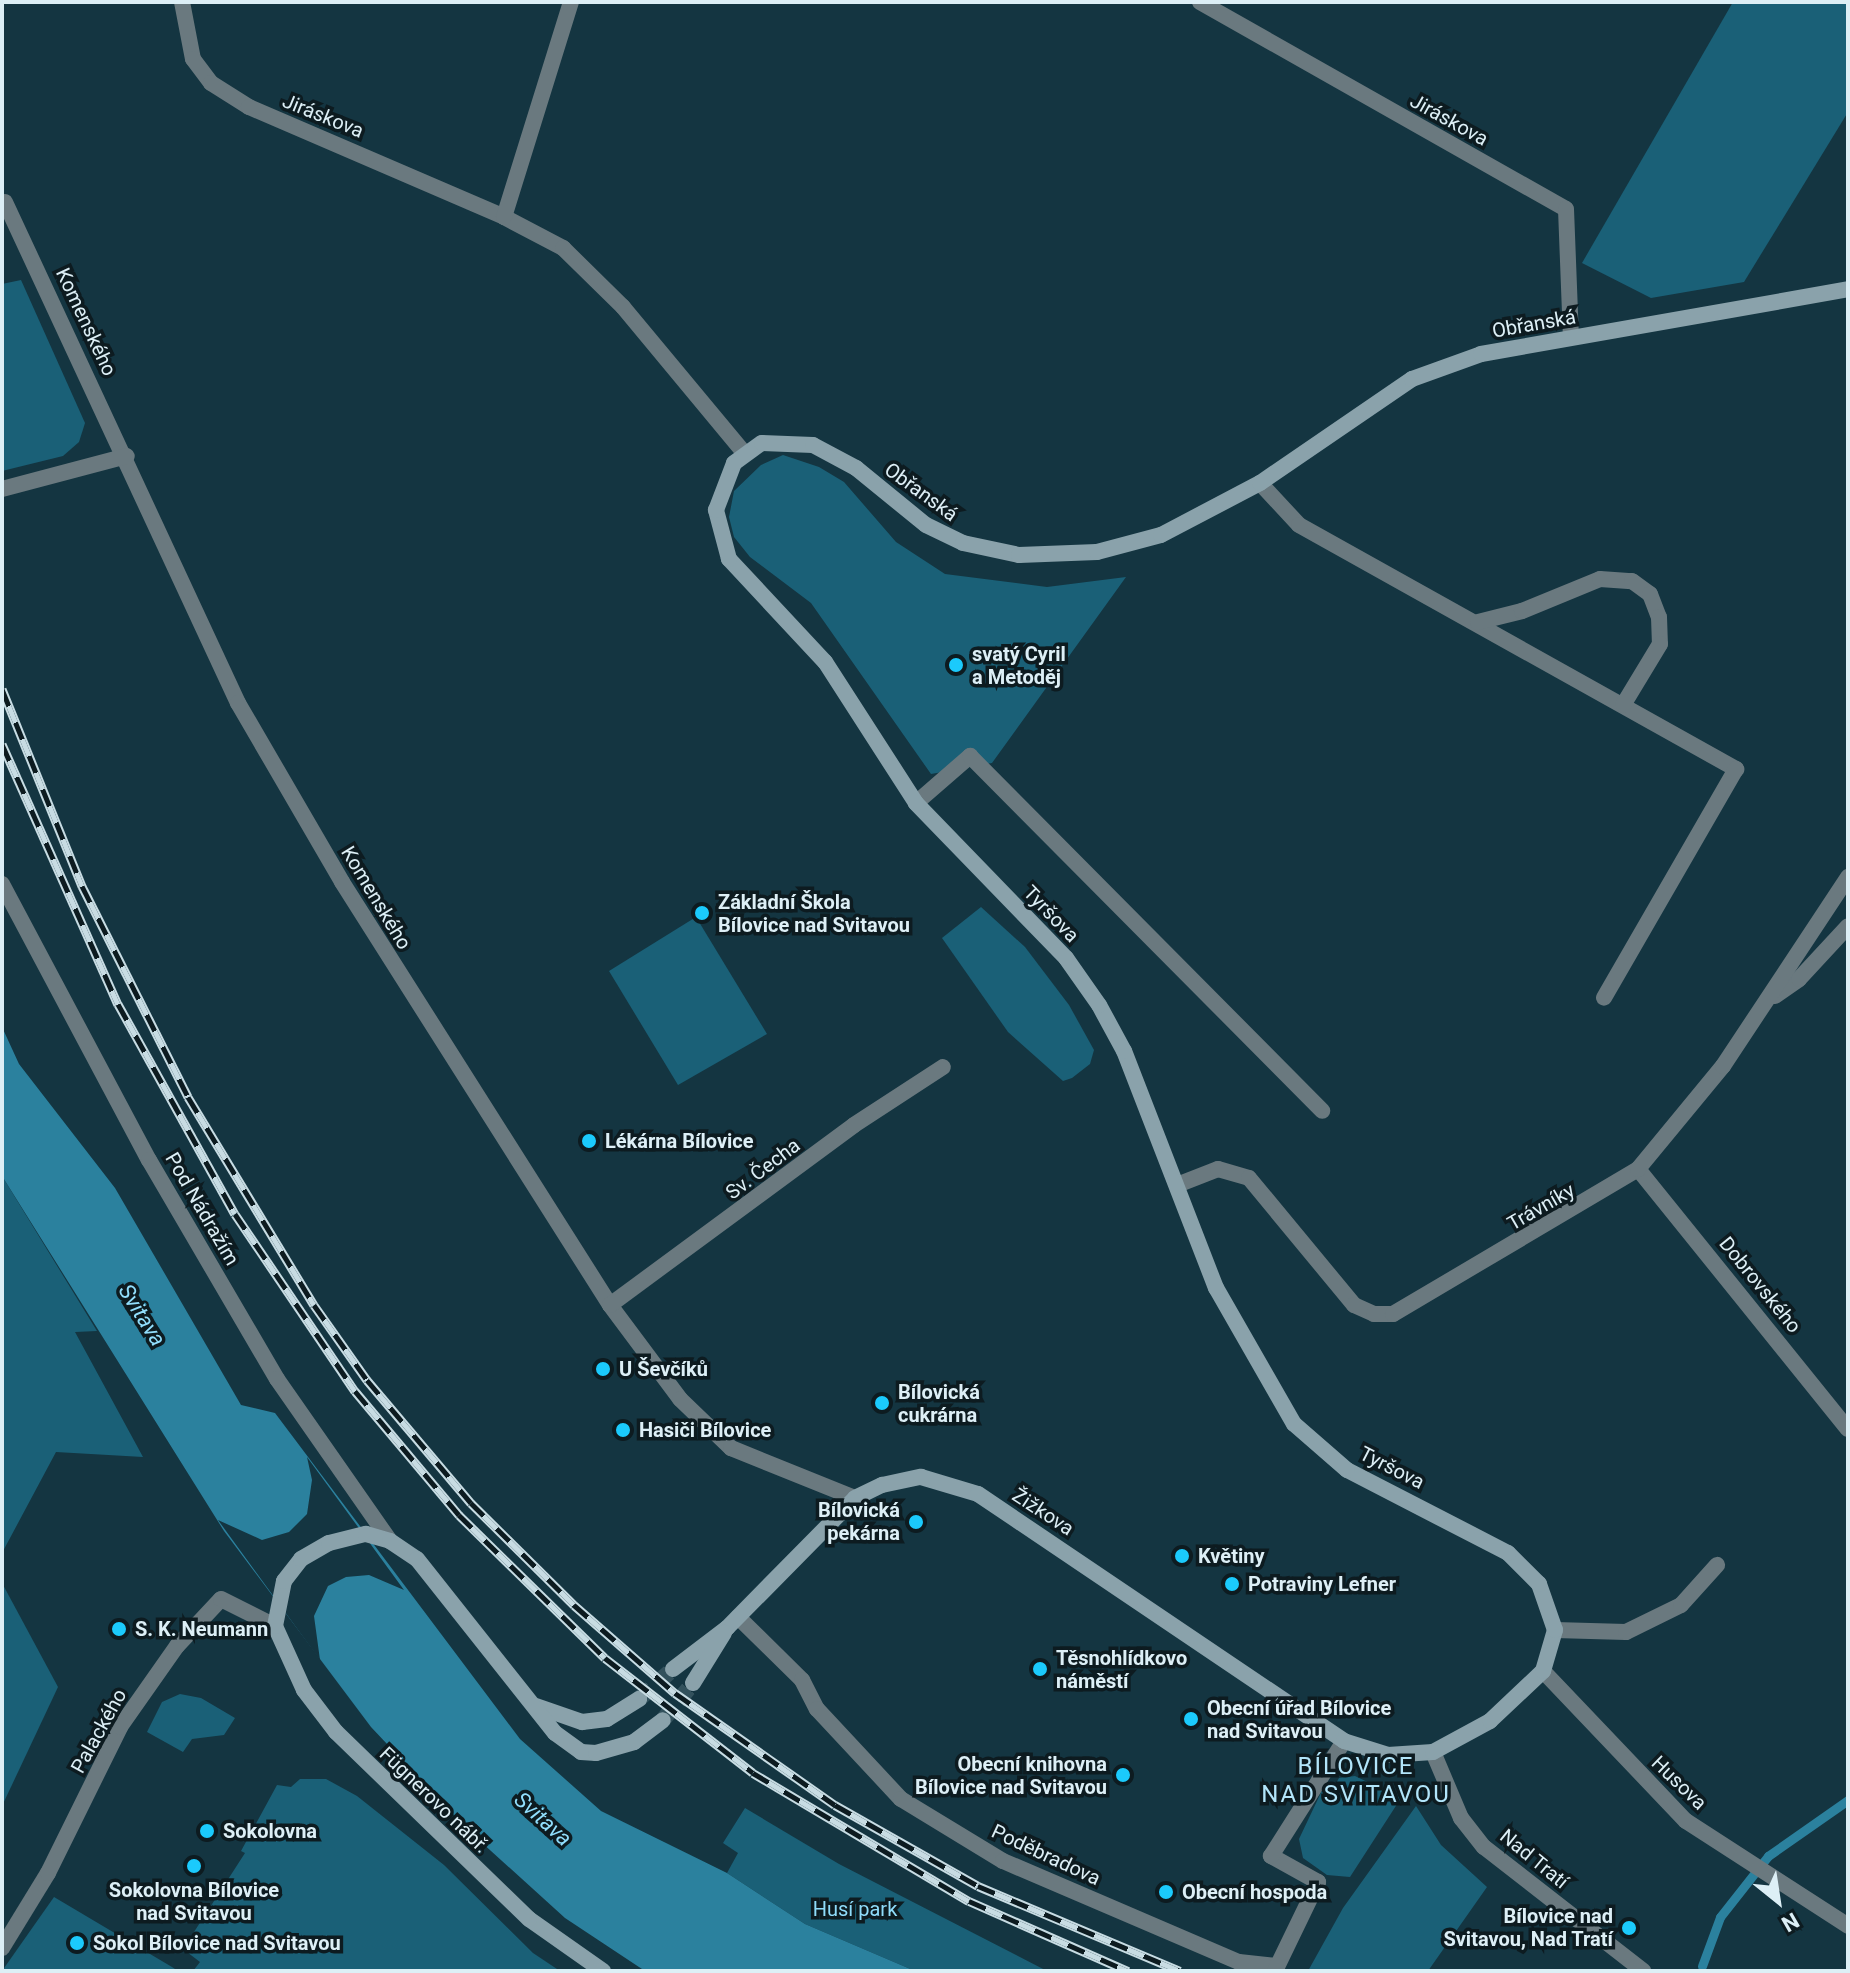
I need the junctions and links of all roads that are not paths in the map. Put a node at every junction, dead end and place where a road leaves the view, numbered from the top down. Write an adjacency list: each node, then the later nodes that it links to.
1 (182, 2): 5 (street, Jiráskova)
2 (571, 2): 5 (street)
3 (1200, 2): 7 (street, Jiráskova)
4 (5, 202): 9 (street, Komenského)
5 (504, 217): 8 (street, Jiráskova)
6 (1848, 289): 7 (main road, Obřanská)
7 (1571, 337): 10 (main road, Obřanská)
8 (745, 454): 10 (main road, Obřanská); 14 (main road, Tyršova)
9 (127, 456): 11 (street); 24 (street, Komenského)
10 (1260, 483): 12 (street)
11 (2, 489)
12 (1478, 622): 13 (street); 13 (street)
13 (1623, 705): 18 (street)
14 (916, 803): 21 (street); 23 (main road, Tyršova)
15 (1848, 877): 19 (street, Trávníky)
16 (2, 884): 27 (street, Pod Nádražím)
17 (1848, 926): 19 (street)
18 (1604, 998)
19 (1768, 1002): 22 (street, Trávníky)
20 (943, 1067): 24 (street, Sv. Čecha)
21 (1322, 1111)
22 (1638, 1169): 23 (street, Trávníky); 25 (street, Dobrovského)
23 (1177, 1185): 31 (main road, Tyršova)
24 (610, 1305): 26 (street, Komenského)
25 (1848, 1429)
26 (855, 1498): 29 (main road, Žižkova); 38 (main road, Žižkova)
27 (390, 1541): 30 (main road); 36 (main road)
28 (1717, 1565): 31 (street)
29 (733, 1622): 32 (main road); 34 (main road); 42 (street, Poděbradova)
30 (275, 1626): 41 (street, Palackého); 43 (main road, Fügnerovo nábř.)
31 (1555, 1630): 33 (main road)
32 (673, 1669)
33 (1543, 1671): 39 (main road); 40 (street, Husova)
34 (693, 1683)
35 (639, 1699): 36 (main road)
36 (535, 1706): 37 (main road)
37 (663, 1720)
38 (1344, 1741): 39 (main road); 42 (street)
39 (1433, 1752): 44 (street, Nad Tratí)
40 (1848, 1926)
41 (2, 1948)
42 (1276, 1968)
43 (603, 1971)
44 (1643, 1971)

